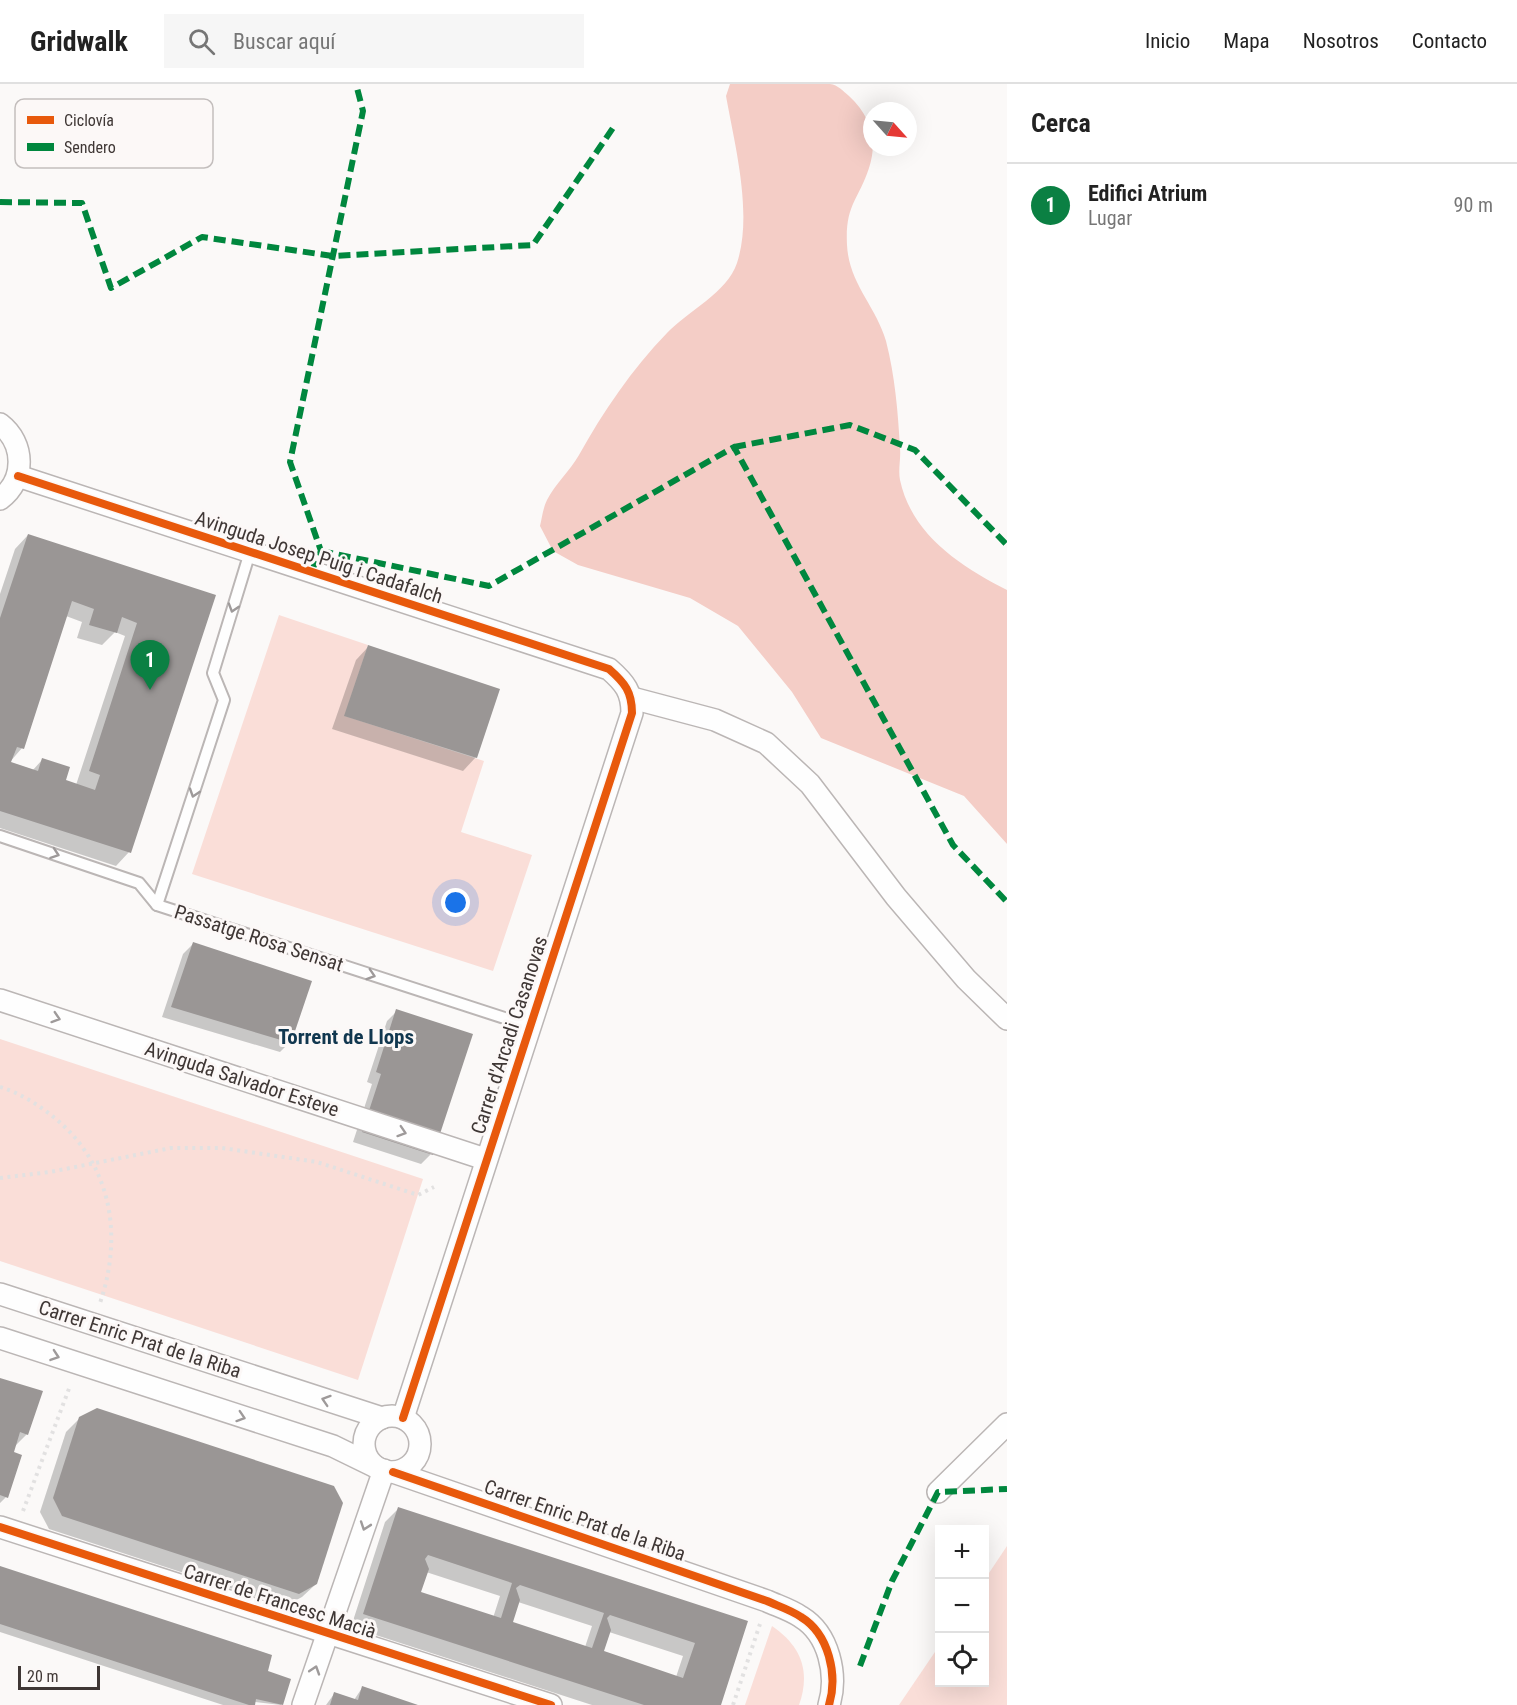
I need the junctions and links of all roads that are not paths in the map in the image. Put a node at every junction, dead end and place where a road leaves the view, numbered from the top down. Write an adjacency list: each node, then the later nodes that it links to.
1 (0, 423): 2 (street)
2 (18, 476): 3 (street); 4 (street, Avinguda Josep Puig i Cadafalch)
3 (0, 499)
4 (250, 552): 5 (street, Avinguda Josep Puig i Cadafalch); 7 (lane, one-way to 7)
5 (632, 698): 9 (street); 10 (street, Carrer d'Arcadi Casanovas)
6 (0, 836): 7 (lane, Passatge Rosa Sensat, one-way to 7)
7 (157, 905): 10 (lane, Passatge Rosa Sensat, one-way to 10)
8 (0, 1000): 11 (street, Avinguda Salvador Esteve, one-way to 11)
9 (1007, 1019)
10 (529, 1026): 11 (street, Carrer d'Arcadi Casanovas)
11 (485, 1159): 14 (street, Carrer d'Arcadi Casanovas)
12 (0, 1294): 14 (street, Carrer Enric Prat de la Riba, one-way to 12)
13 (0, 1338): 16 (street, Carrer Enric Prat de la Riba, one-way to 16)
14 (392, 1418): 16 (street); 16 (street)
15 (1007, 1424): 17 (street)
16 (384, 1470): 19 (street, one-way to 19); 22 (street, Carrer Enric Prat de la Riba)
17 (938, 1492)
18 (7, 1529): 19 (street, Carrer de Francesc Macià)
19 (326, 1634): 20 (street, one-way to 19); 21 (street, Carrer de Francesc Macià)
20 (303, 1705)
21 (551, 1705)
22 (829, 1705)

